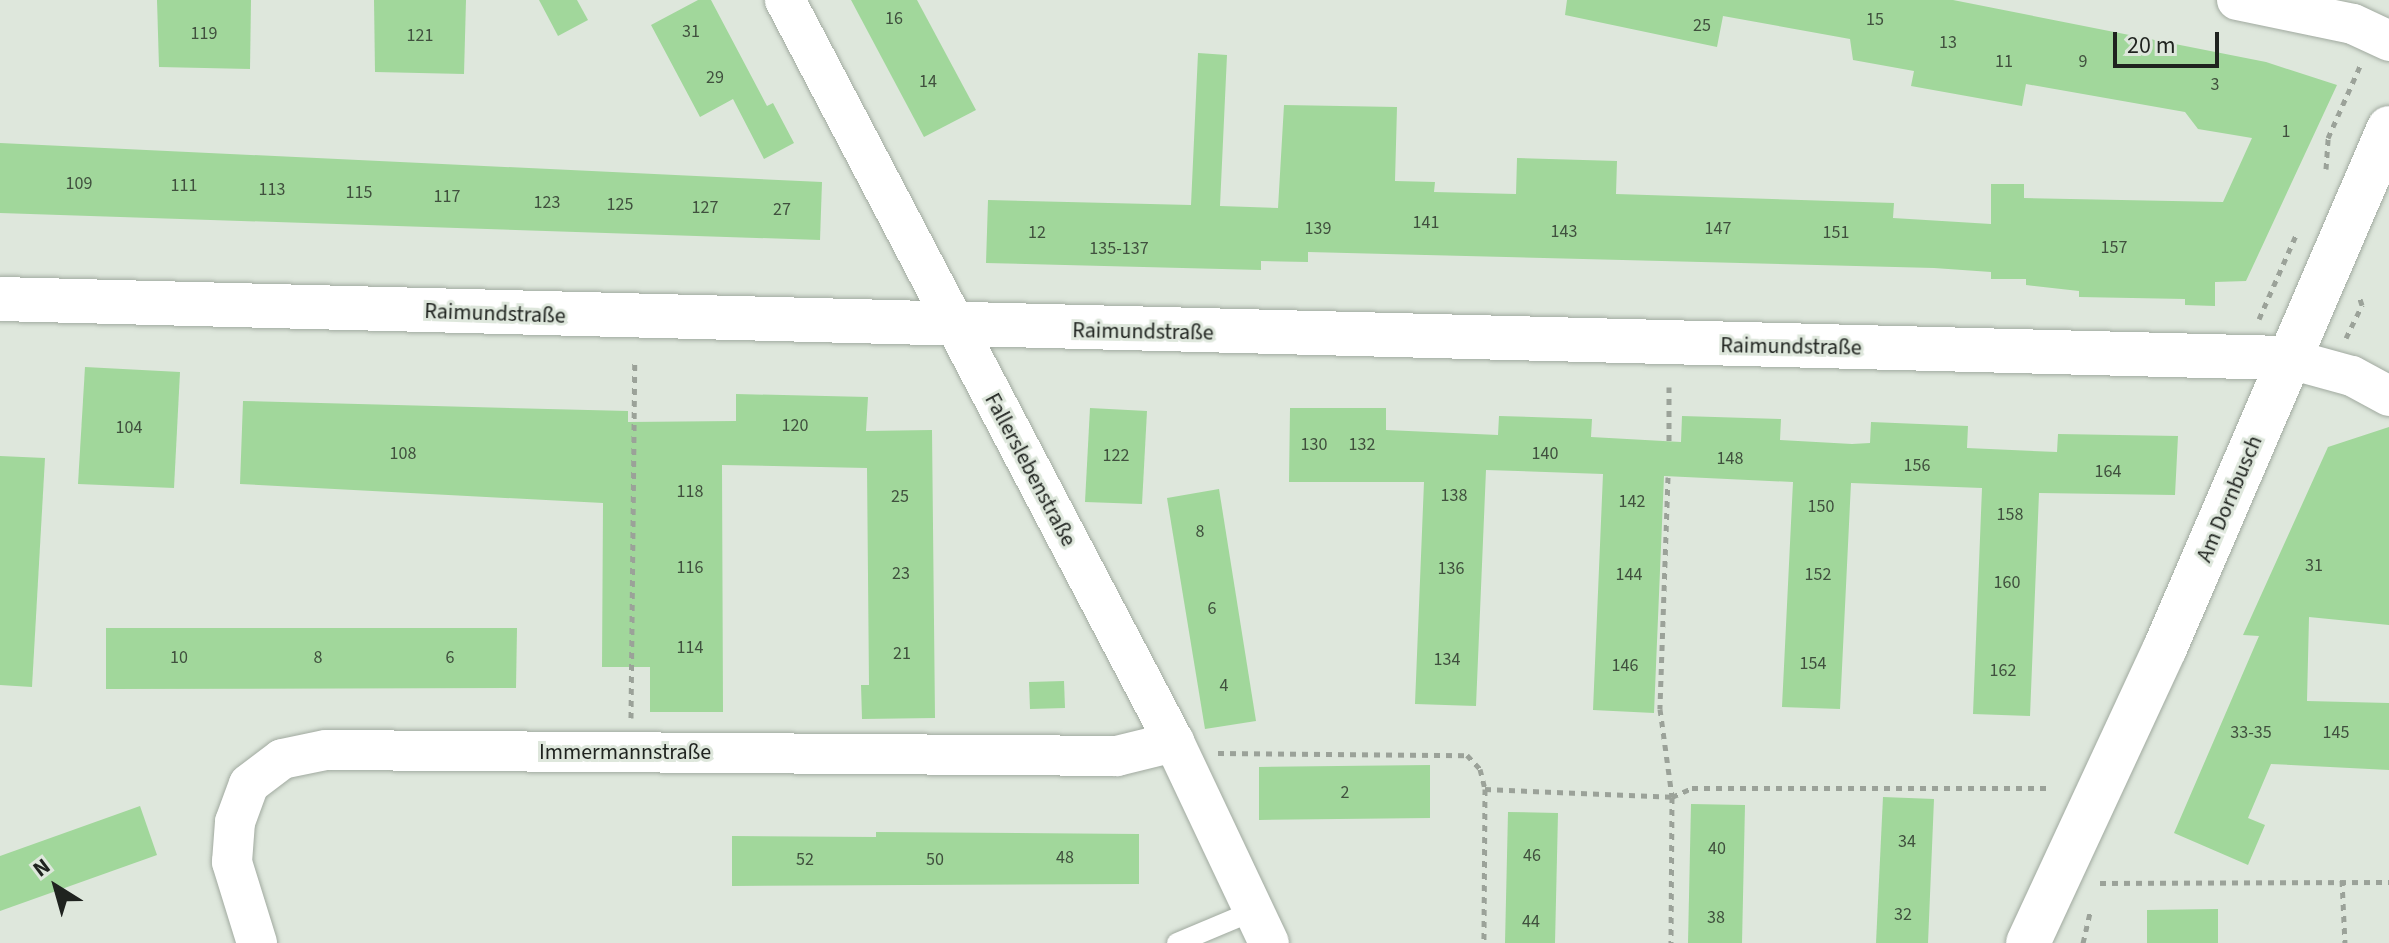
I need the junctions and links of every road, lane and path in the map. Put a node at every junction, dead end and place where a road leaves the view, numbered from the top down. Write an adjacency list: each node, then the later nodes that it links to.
1 (785, 0): 8 (street, Fallerslebenstraße)
2 (2237, 0): 3 (street)
3 (2382, 38): 5 (path)
4 (2389, 128): 9 (street, Am Dornbusch)
5 (2321, 180)
6 (2304, 217): 9 (path)
7 (0, 299): 8 (street, Raimundstraße)
8 (958, 328): 9 (street, Raimundstraße); 15 (street, Fallerslebenstraße)
9 (2266, 358): 12 (street); 20 (street, Am Dornbusch)
10 (635, 359): 16 (path)
11 (1669, 387): 13 (path)
12 (2389, 396)
13 (1669, 441)
14 (1668, 477): 19 (path)
15 (1176, 747): 16 (street, Immermannstraße); 18 (path); 23 (street, Fallerslebenstraße)
16 (630, 753): 24 (street, Immermannstraße)
17 (2051, 788): 19 (path)
18 (1485, 789): 19 (path); 26 (path)
19 (1672, 797): 27 (path)
20 (2082, 875): 21 (path); 28 (street, Am Dornbusch); 29 (street, Am Dornbusch)
21 (2342, 880): 22 (path); 30 (path)
22 (2389, 882)
23 (1261, 927): 25 (lane)
24 (257, 943)
25 (1177, 943)
26 (1484, 943)
27 (1671, 943)
28 (2028, 943)
29 (2053, 943)
30 (2345, 943)

